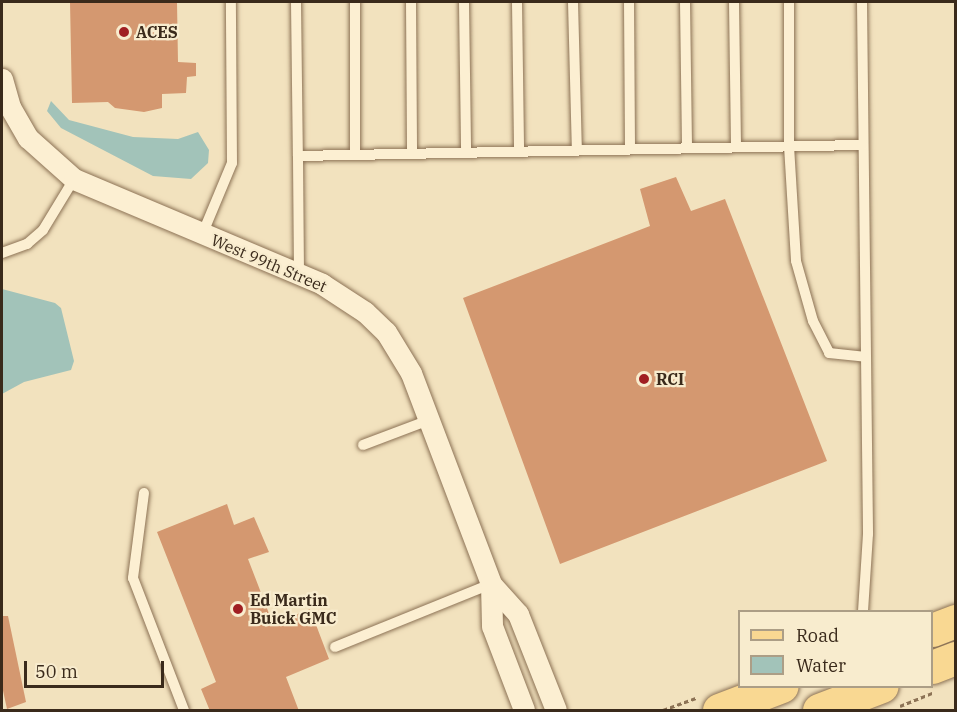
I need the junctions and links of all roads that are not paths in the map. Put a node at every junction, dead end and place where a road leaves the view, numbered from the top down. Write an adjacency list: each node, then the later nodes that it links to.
1 (231, 2): 26 (lane)
2 (296, 2): 24 (lane)
3 (355, 2): 23 (lane)
4 (411, 2): 22 (lane)
5 (464, 2): 21 (lane)
6 (517, 2): 20 (lane)
7 (573, 2): 19 (lane)
8 (629, 2): 18 (lane)
9 (684, 2): 17 (lane)
10 (734, 2): 16 (lane)
11 (789, 2): 15 (lane)
12 (862, 2): 14 (lane)
13 (2, 79): 25 (street, West 99th Street)
14 (864, 145): 15 (lane); 29 (lane)
15 (789, 146): 16 (lane); 29 (lane)
16 (736, 147): 17 (lane)
17 (687, 148): 18 (lane)
18 (630, 149): 19 (lane)
19 (576, 150): 20 (lane)
20 (519, 151): 21 (lane)
21 (466, 152): 22 (lane)
22 (412, 153): 23 (lane)
23 (355, 155): 24 (lane)
24 (298, 156): 28 (lane)
25 (74, 179): 26 (street, West 99th Street); 27 (lane)
26 (202, 235): 28 (street, West 99th Street)
27 (2, 253)
28 (299, 273): 30 (street, West 99th Street)
29 (866, 357): 34 (lane)
30 (429, 420): 31 (lane); 33 (street, West 99th Street)
31 (363, 445)
32 (144, 493): 42 (lane)
33 (491, 584): 37 (lane); 43 (street, West 99th Street); 44 (street, West 99th Street)
34 (863, 610)
35 (956, 621): 36 (main road)
36 (933, 630)
37 (335, 647)
38 (956, 658): 39 (main road)
39 (934, 680)
40 (779, 688): 45 (main road)
41 (889, 697): 46 (main road)
42 (184, 711)
43 (524, 711)
44 (556, 711)
45 (719, 711)
46 (819, 711)

